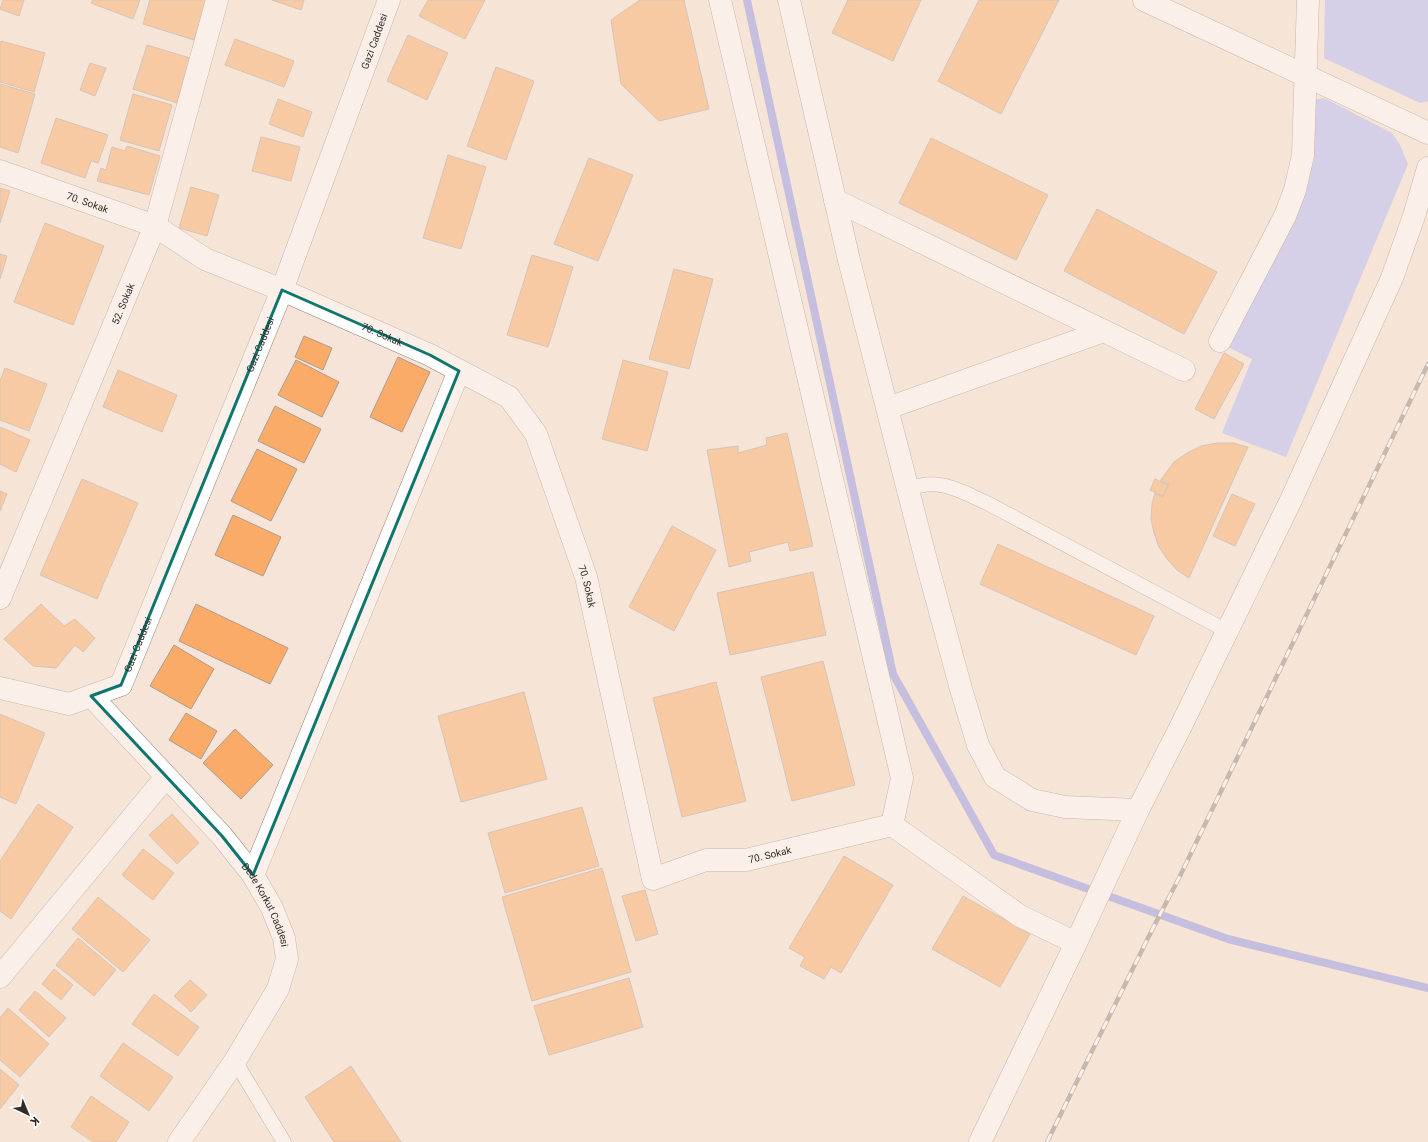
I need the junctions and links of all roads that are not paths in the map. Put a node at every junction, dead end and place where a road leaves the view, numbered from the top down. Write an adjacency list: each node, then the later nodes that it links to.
1 (217, 0): 13 (street, 52. Sokak)
2 (389, 0): 14 (street, Gazi Caddesi)
3 (720, 0): 27 (street)
4 (789, 0): 11 (street)
5 (1144, 0): 7 (street)
6 (1308, 0): 7 (street)
7 (1306, 76): 8 (street); 16 (street)
8 (1428, 134)
9 (1428, 168): 12 (street)
10 (0, 171): 13 (street, 70. Sokak)
11 (835, 200): 15 (street); 19 (street)
12 (1421, 221): 22 (street)
13 (155, 226): 14 (street, 70. Sokak); 21 (street, 52. Sokak)
14 (282, 290): 18 (street, 70. Sokak); 24 (street, Gazi Caddesi)
15 (1104, 331): 17 (street); 19 (street)
16 (1220, 341)
17 (1184, 370)
18 (459, 371): 27 (street, 70. Sokak); 28 (street)
19 (888, 408): 20 (street)
20 (908, 489): 22 (lane); 26 (street)
21 (0, 598)
22 (1227, 631): 26 (street)
23 (0, 688): 24 (street)
24 (91, 696): 25 (street, Dede Korkut Caddesi)
25 (166, 777): 28 (street, Dede Korkut Caddesi); 30 (street)
26 (1138, 810): 29 (street)
27 (892, 825): 29 (street)
28 (253, 875): 31 (street, Dede Korkut Caddesi)
29 (1076, 943): 34 (street)
30 (0, 977)
31 (235, 1061): 32 (street, Dede Korkut Caddesi); 33 (lane)
32 (179, 1142)
33 (284, 1142)
34 (980, 1142)

